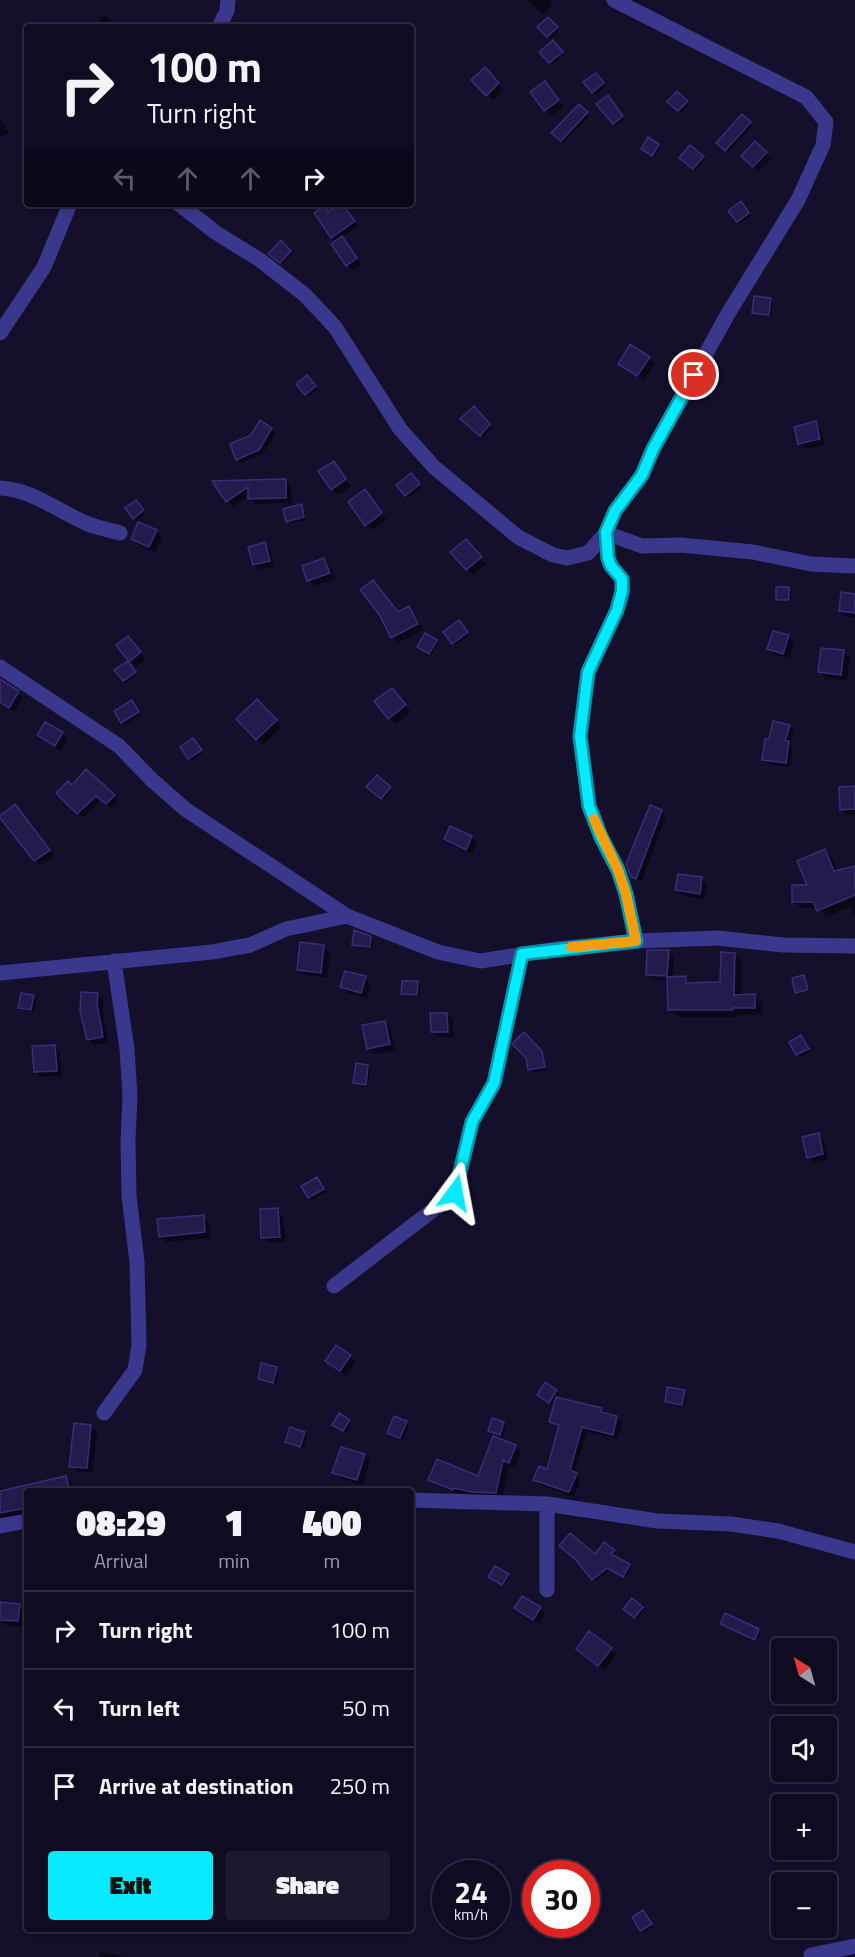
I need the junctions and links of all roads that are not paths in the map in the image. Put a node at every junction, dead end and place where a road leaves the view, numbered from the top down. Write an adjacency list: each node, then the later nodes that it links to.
1 (228, 0): 3 (street)
2 (614, 0): 8 (street)
3 (220, 24)
4 (69, 207): 6 (street)
5 (183, 207): 8 (street)
6 (0, 333)
7 (0, 488): 9 (street)
8 (606, 532): 10 (street); 13 (street)
9 (120, 533)
10 (855, 566)
11 (0, 667): 12 (street)
12 (347, 916): 15 (street); 16 (street)
13 (636, 941): 14 (street); 15 (street)
14 (855, 946)
15 (522, 954): 18 (street)
16 (114, 961): 17 (street); 19 (street)
17 (0, 973)
18 (334, 1286)
19 (104, 1413)
20 (414, 1500): 21 (street)
21 (547, 1504): 24 (street); 25 (street)
22 (24, 1522): 23 (street)
23 (0, 1526)
24 (855, 1552)
25 (547, 1590)
26 (855, 1946): 27 (street)
27 (811, 1955)

